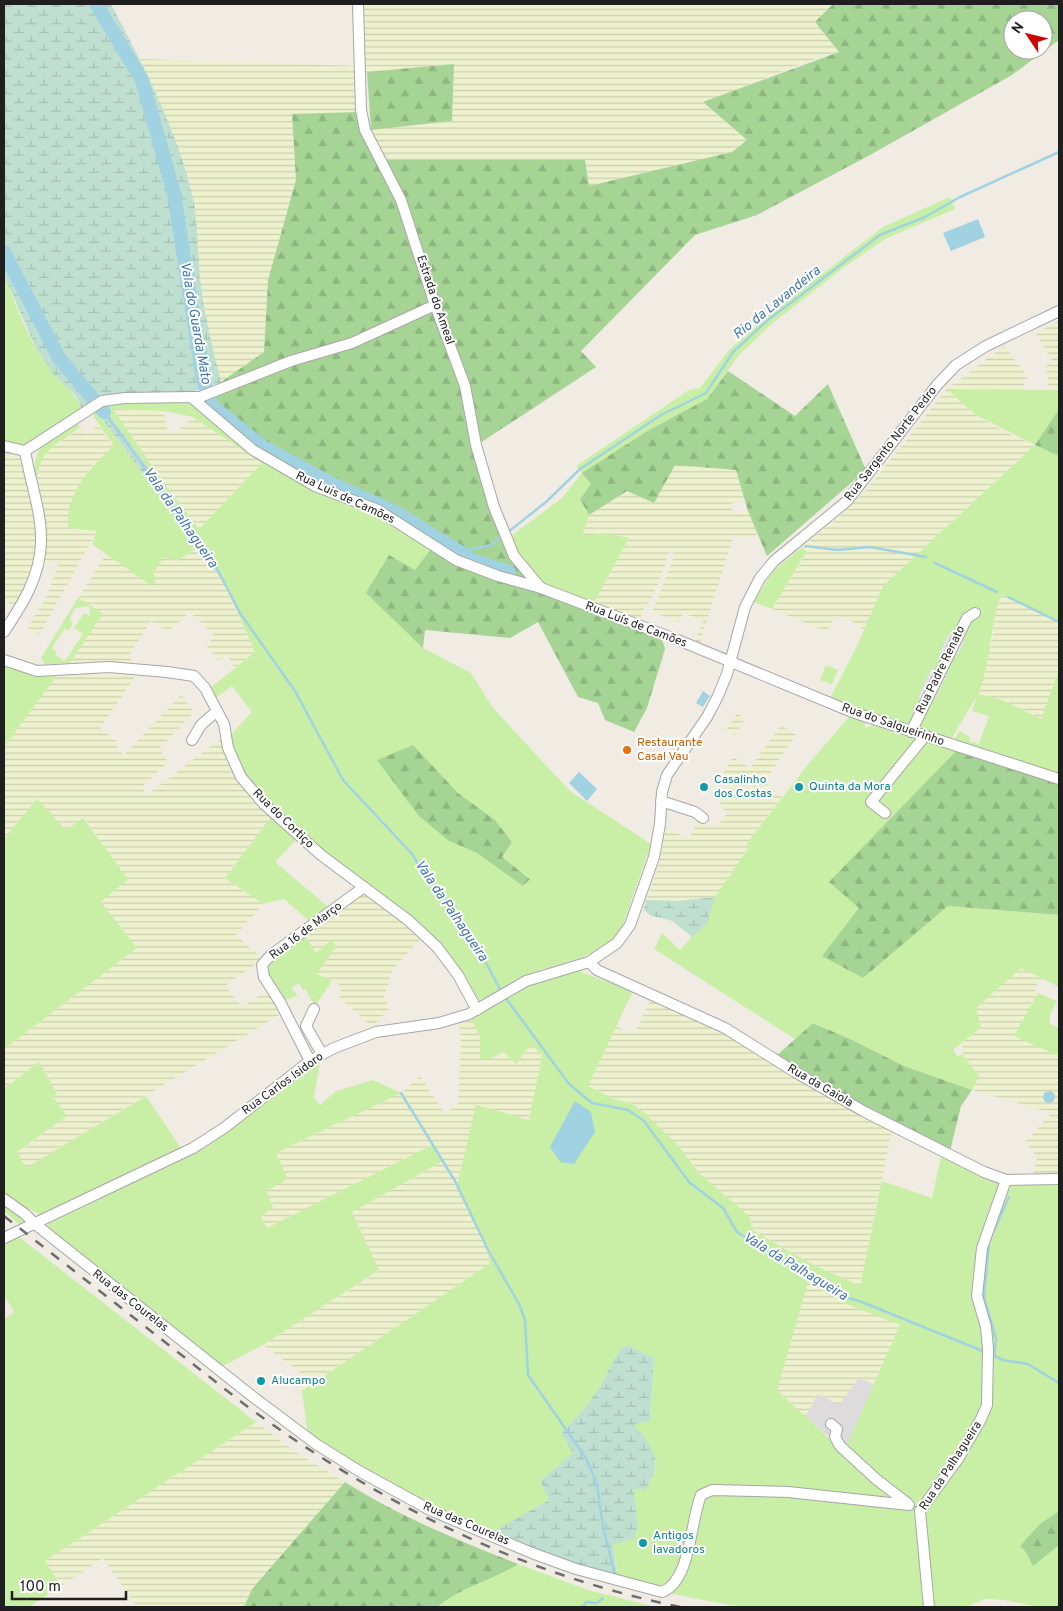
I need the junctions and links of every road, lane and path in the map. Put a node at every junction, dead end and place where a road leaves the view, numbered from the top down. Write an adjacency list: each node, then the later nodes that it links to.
1 (358, 4): 2 (street, Estrada do Ameal)
2 (434, 305): 4 (street); 7 (street, Estrada do Ameal)
3 (1059, 310): 11 (street, Rua Sargento Norte Pedro)
4 (196, 397): 6 (street); 7 (street, Rua Luis de Camões)
5 (4, 446): 6 (street)
6 (25, 452): 9 (street)
7 (541, 588): 11 (street, Rua Luís de Camões)
8 (975, 613): 13 (street, Rua Padre Renato)
9 (4, 632)
10 (4, 660): 12 (street, Rua do Cortiço)
11 (730, 662): 13 (street, Rua do Salgueirinho); 17 (street, Rua Carlos Isidoro)
12 (217, 711): 15 (street); 20 (street, Rua do Cortiço)
13 (911, 732): 14 (street, Rua do Salgueirinho)
14 (925, 736): 16 (street, Rua do Salgueirinho); 18 (street)
15 (192, 740)
16 (1059, 779)
17 (661, 801): 19 (street); 21 (street, Rua Carlos Isidoro)
18 (886, 813)
19 (703, 818)
20 (364, 887): 23 (street, Rua do Cortiço); 25 (street, Rua 16 de Março)
21 (590, 962): 23 (street, Rua Carlos Isidoro); 27 (street, Rua da Gaiola)
22 (314, 1010): 24 (street)
23 (477, 1010): 24 (street, Rua Carlos Isidoro)
24 (322, 1054): 25 (street, Rua Carlos Isidoro)
25 (310, 1061): 29 (street, Rua Carlos Isidoro)
26 (1059, 1179): 27 (street, Rua da Gaiola)
27 (1006, 1180): 33 (street, Rua da Palhagueira)
28 (4, 1199): 29 (street, Rua das Courelas)
29 (34, 1224): 30 (street, Rua Carlos Isidoro); 32 (street, Rua das Courelas)
30 (4, 1238)
31 (831, 1424): 32 (street)
32 (909, 1505): 33 (street)
33 (920, 1511): 34 (street, Rua da Palhagueira)
34 (929, 1607)

